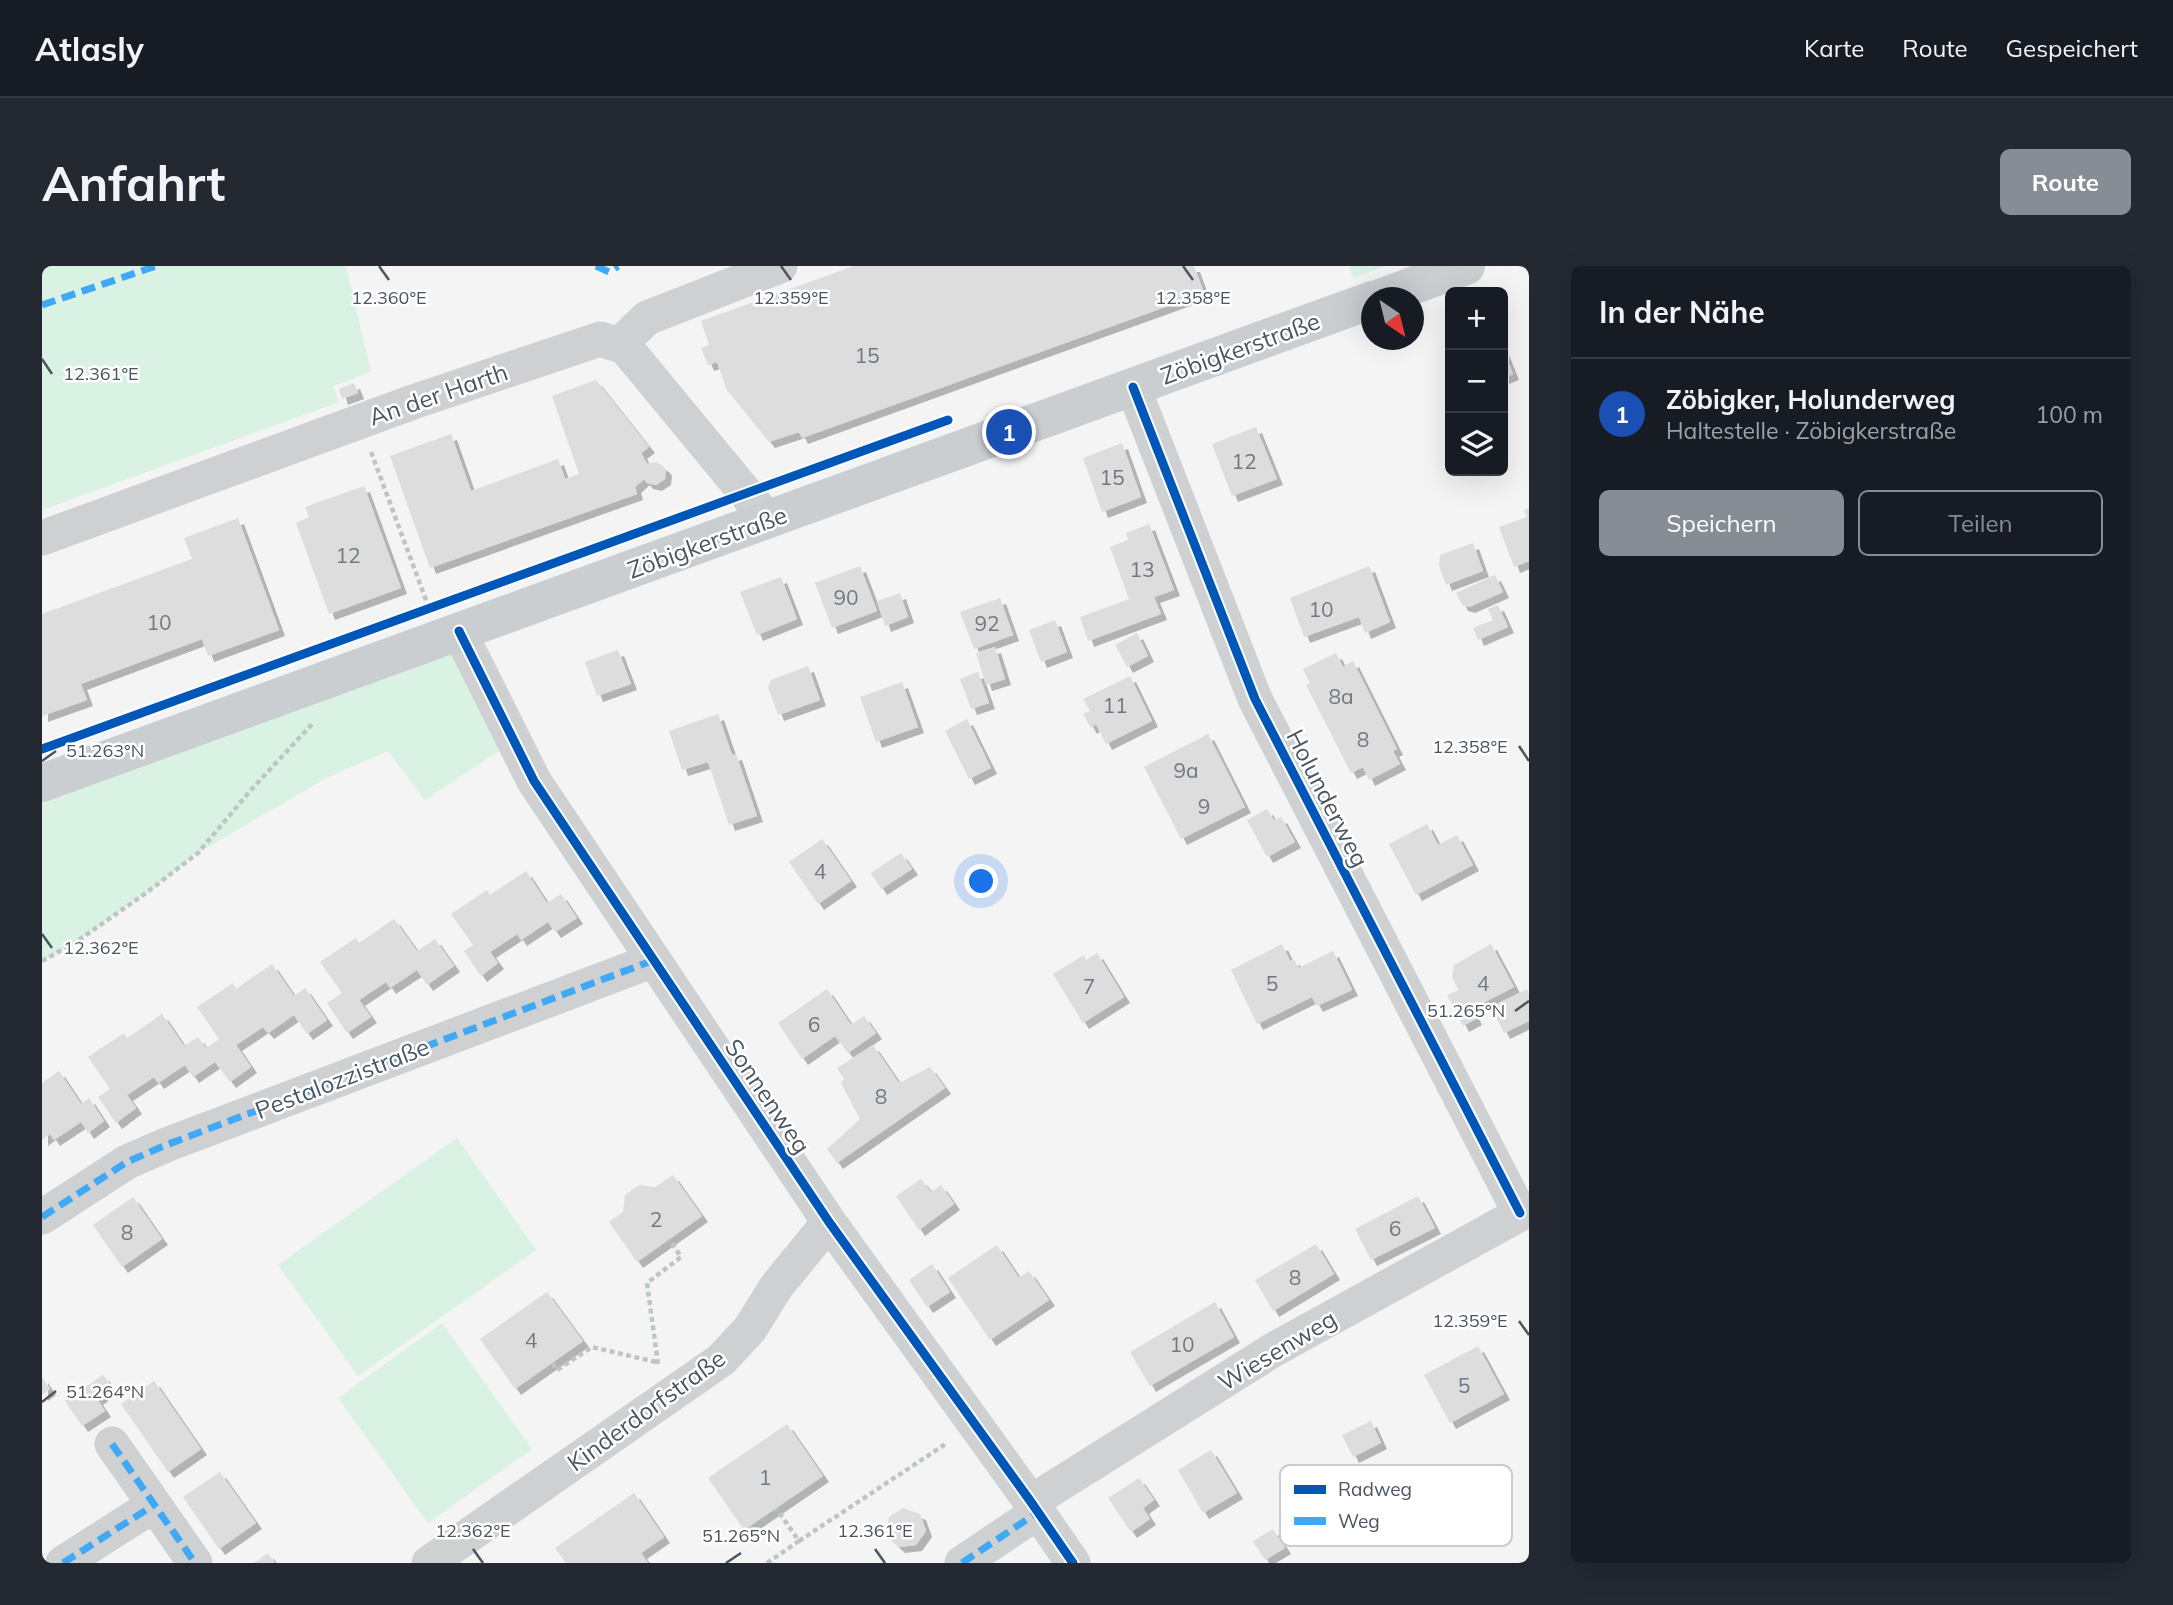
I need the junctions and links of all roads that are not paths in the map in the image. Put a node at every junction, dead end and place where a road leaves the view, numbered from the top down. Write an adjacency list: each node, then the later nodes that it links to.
1 (780, 266): 5 (street)
2 (1466, 266): 3 (main road)
3 (1410, 287)
4 (1361, 304): 6 (main road, Zöbigkerstraße)
5 (619, 345): 7 (street); 8 (street, An der Harth)
6 (1133, 387): 7 (main road, Zöbigkerstraße); 12 (street, Holunderweg)
7 (768, 520): 9 (main road, Zöbigkerstraße)
8 (42, 538)
9 (459, 631): 10 (main road, Zöbigkerstraße); 11 (street, Sonnenweg)
10 (42, 783)
11 (654, 960): 13 (street, Pestalozzistraße); 14 (street, Sonnenweg)
12 (1524, 1211): 17 (street, Wiesenweg)
13 (42, 1217)
14 (829, 1222): 17 (street, Sonnenweg); 20 (street, Kinderdorfstraße)
15 (112, 1444): 16 (street)
16 (154, 1505): 18 (street); 19 (street)
17 (1035, 1507): 21 (street, Wiesenweg); 22 (street, Sonnenweg)
18 (63, 1563)
19 (195, 1563)
20 (429, 1563)
21 (962, 1563)
22 (1073, 1563)

